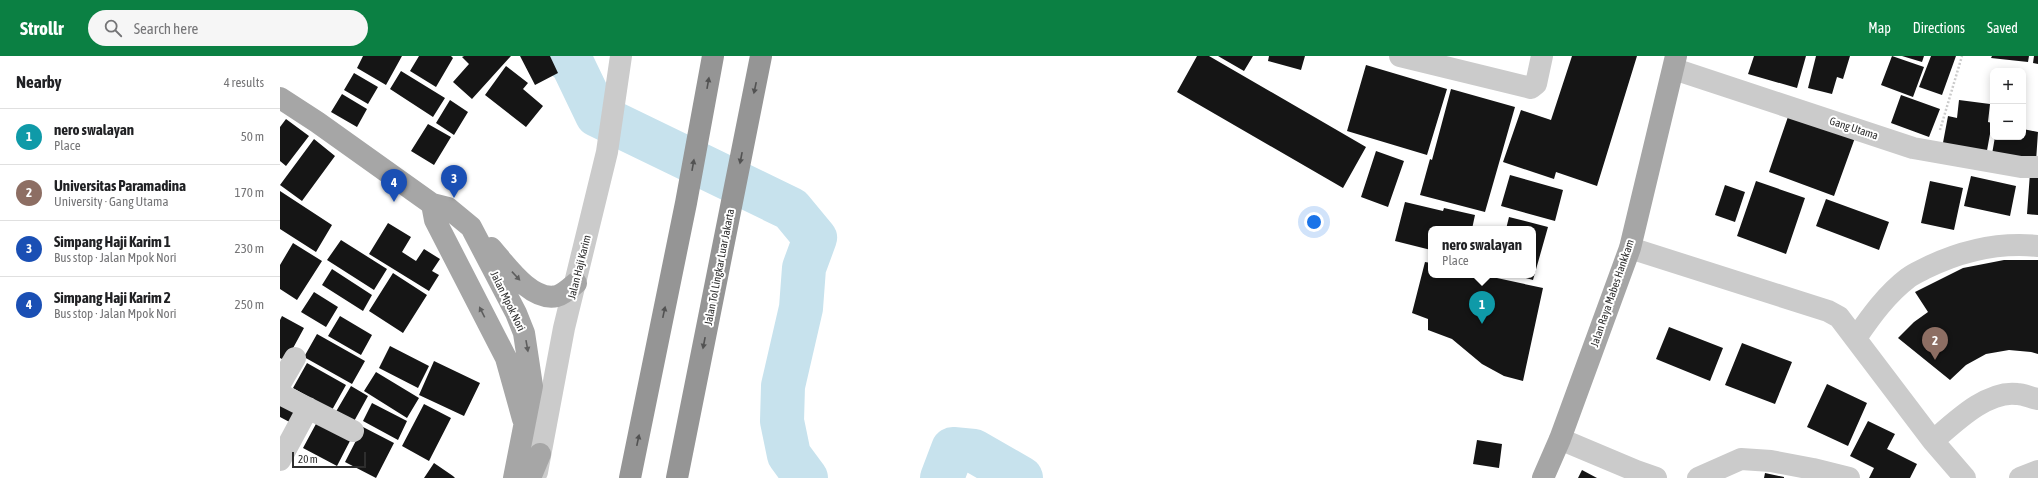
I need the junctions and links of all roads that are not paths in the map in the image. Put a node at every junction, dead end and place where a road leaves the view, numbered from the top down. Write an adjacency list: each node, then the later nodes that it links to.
1 (621, 56): 13 (street, Jalan Haji Karim)
2 (713, 56): 30 (highway, one-way to 2)
3 (762, 56): 31 (highway, Jalan Tol Lingkar Luar Jakarta, one-way to 31)
4 (1400, 56): 5 (street)
5 (1542, 56)
6 (1675, 63): 8 (street, Gang Utama); 12 (main road, Jalan Raya Mabes Hankkam)
7 (280, 98): 9 (main road, Jalan Mpok Nori)
8 (2038, 167)
9 (432, 204): 10 (main road, Jalan Mpok Nori); 20 (main road, Jalan Mpok Nori, one-way to 9)
10 (471, 227): 13 (main road, one-way to 13); 20 (main road, Jalan Mpok Nori, one-way to 20)
11 (2038, 246): 14 (street)
12 (1630, 248): 14 (street); 22 (main road, Jalan Raya Mabes Hankkam)
13 (576, 284): 24 (street, Jalan Haji Karim)
14 (1856, 338): 23 (street)
15 (295, 358): 16 (street)
16 (280, 384)
17 (280, 394): 19 (street)
18 (2038, 400): 23 (street)
19 (308, 408): 21 (street); 25 (street)
20 (525, 426): 27 (main road, Jalan Mpok Nori)
21 (353, 431)
22 (1560, 439): 32 (main road, Jalan Raya Mabes Hankkam); 33 (street)
23 (1933, 441): 36 (street)
24 (540, 454): 28 (main road); 29 (street, Jalan Haji Karim)
25 (280, 460)
26 (2038, 471): 37 (street)
27 (514, 478)
28 (530, 478)
29 (536, 478)
30 (630, 478)
31 (676, 478)
32 (1543, 478)
33 (1656, 478)
34 (1698, 478): 35 (street)
35 (1849, 478)
36 (1965, 478)
37 (2020, 478)

